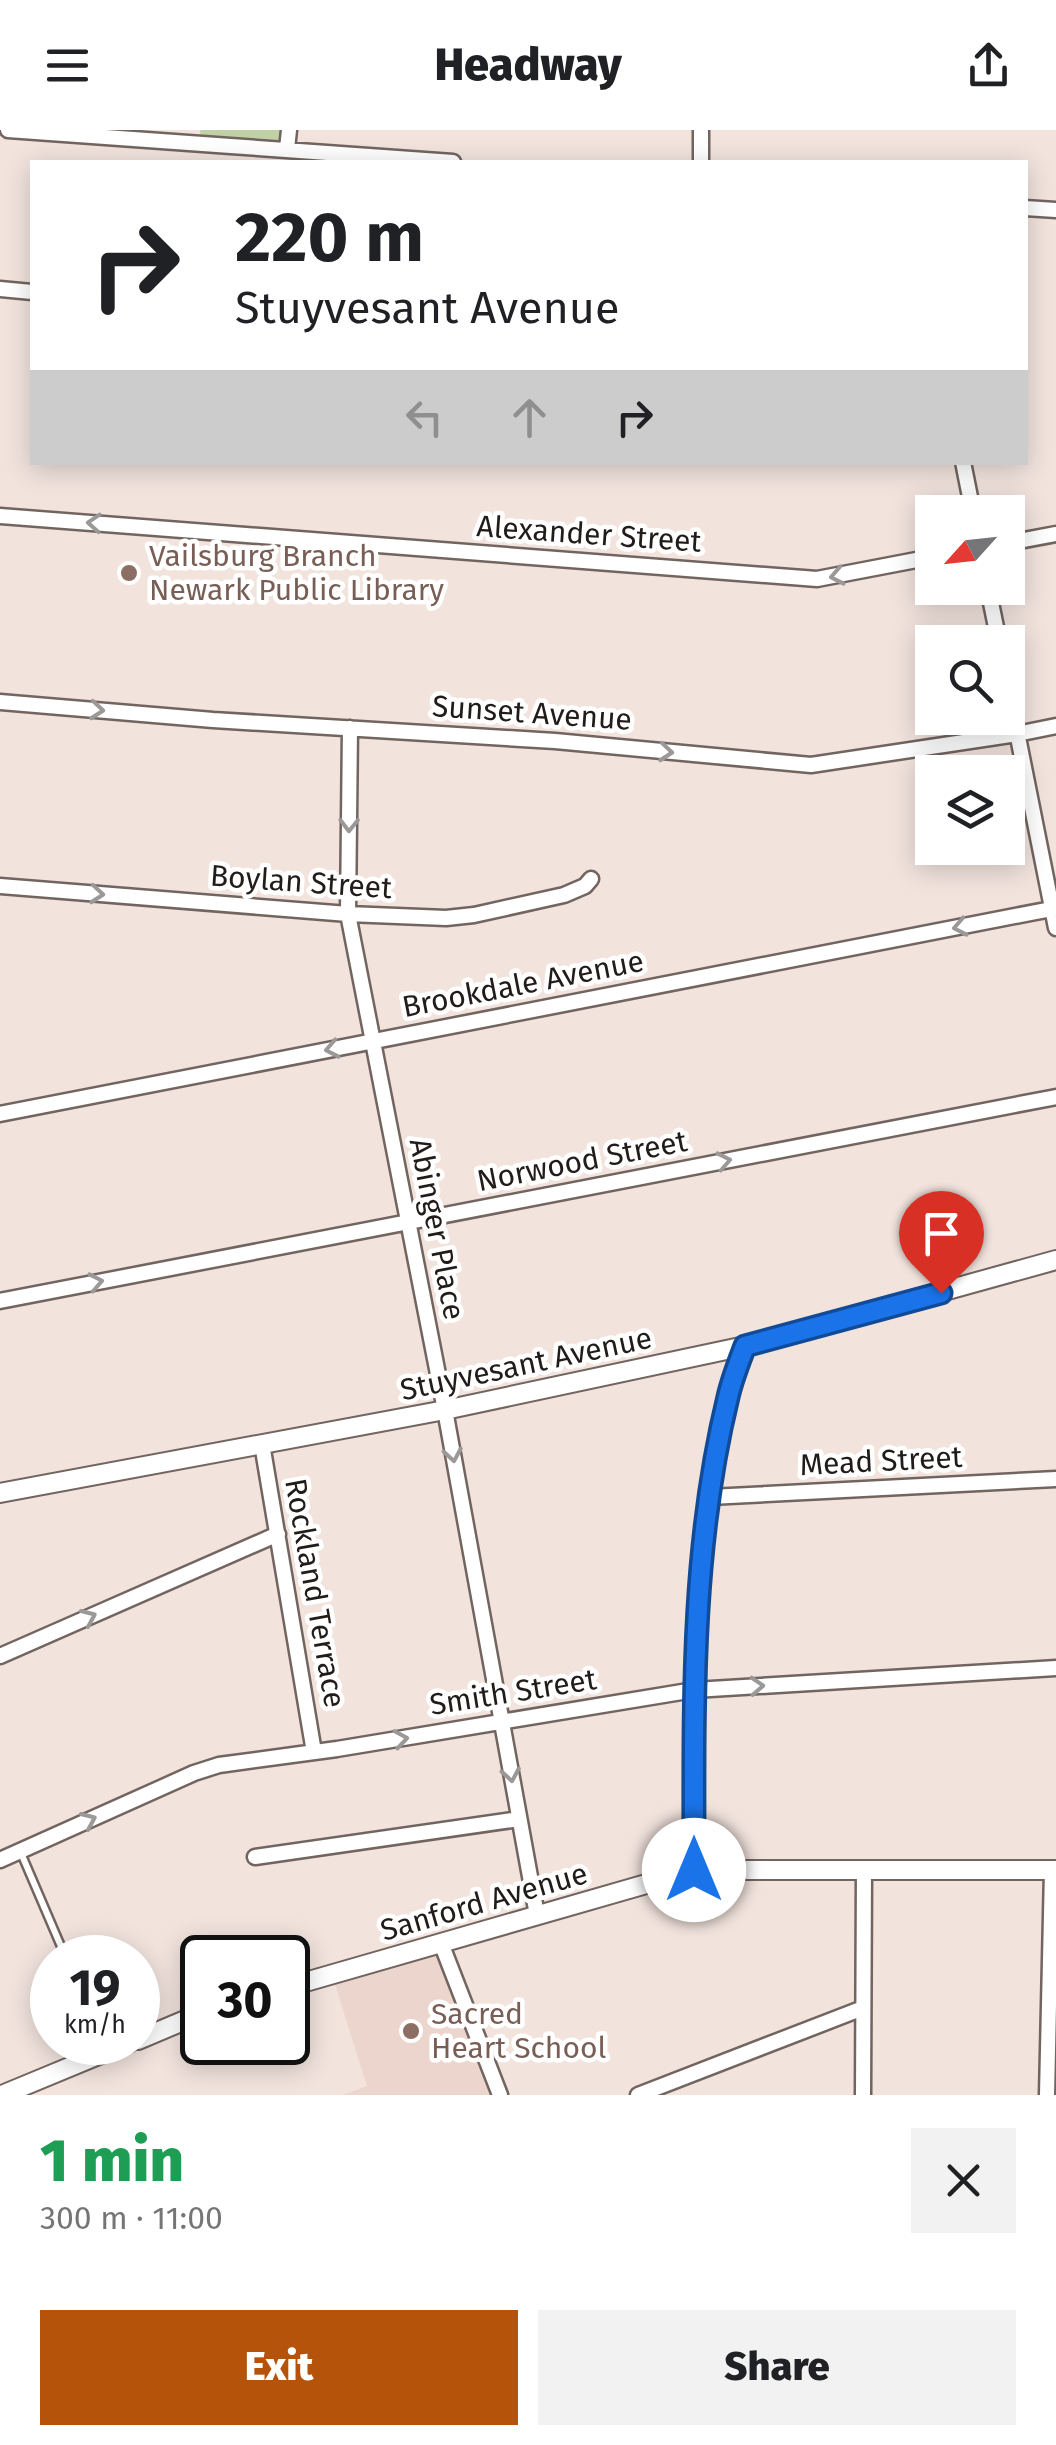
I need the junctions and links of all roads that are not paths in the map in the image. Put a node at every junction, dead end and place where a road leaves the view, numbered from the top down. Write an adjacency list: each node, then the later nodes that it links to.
1 (8, 130): 4 (street)
2 (289, 130): 5 (street)
3 (701, 130): 7 (street)
4 (196, 137): 5 (street)
5 (286, 148): 6 (street)
6 (429, 160)
7 (701, 160)
8 (1028, 208): 9 (street)
9 (1056, 210)
10 (0, 289): 11 (street)
11 (30, 292)
12 (963, 465): 13 (street)
13 (969, 495)
14 (0, 516): 17 (street, Alexander Street, one-way to 14)
15 (1056, 534): 16 (street)
16 (1025, 540)
17 (915, 560)
18 (0, 702): 20 (street, Sunset Avenue, one-way to 20)
19 (1056, 726): 21 (street, Sunset Avenue)
20 (350, 728): 22 (street, Sunset Avenue, one-way to 22); 27 (street, Abinger Place, one-way to 27)
21 (1025, 732)
22 (1010, 735)
23 (1017, 735): 26 (street)
24 (591, 878): 27 (street, Boylan Street)
25 (0, 886): 27 (street, Boylan Street, one-way to 27)
26 (1054, 908): 28 (street); 29 (street, Brookdale Avenue, one-way to 29)
27 (348, 914): 29 (street, Abinger Place)
28 (1056, 928)
29 (372, 1042): 31 (street, Brookdale Avenue, one-way to 31); 32 (street, Abinger Place)
30 (1056, 1096): 32 (street, Norwood Street, one-way to 30)
31 (0, 1114)
32 (408, 1222): 34 (street, Norwood Street, one-way to 32); 36 (street, Abinger Place)
33 (1056, 1260): 35 (main road, Stuyvesant Avenue)
34 (0, 1301)
35 (745, 1346): 36 (main road, Stuyvesant Avenue); 40 (street)
36 (444, 1410): 37 (main road, Stuyvesant Avenue); 45 (street, Abinger Place, one-way to 45)
37 (262, 1444): 39 (main road, Stuyvesant Avenue); 41 (street, Rockland Terrace)
38 (1056, 1479): 40 (street, Mead Street)
39 (0, 1494)
40 (710, 1497): 44 (street)
41 (278, 1534): 42 (street, one-way to 41); 46 (street, Rockland Terrace)
42 (0, 1656)
43 (1056, 1668): 44 (street, Smith Street, one-way to 43)
44 (694, 1690): 45 (street, Smith Street); 51 (street)
45 (502, 1722): 46 (street, Smith Street, one-way to 45); 47 (street, Abinger Place, one-way to 47)
46 (314, 1752): 48 (street, Smith Street, one-way to 46)
47 (520, 1818): 49 (street); 54 (street, Abinger Place)
48 (20, 1850): 50 (street, Smith Street); 55 (lane)
49 (255, 1857)
50 (0, 1860)
51 (694, 1870): 52 (main road, Sanford Avenue); 54 (main road, Sanford Avenue)
52 (864, 1870): 53 (main road, Sanford Avenue); 58 (street)
53 (1054, 1870): 64 (street)
54 (537, 1915): 56 (main road, Sanford Avenue)
55 (56, 1935)
56 (442, 1943): 57 (main road, Sanford Avenue); 61 (street)
57 (310, 1981)
58 (863, 2008): 62 (street); 63 (street)
59 (67, 2065): 60 (main road)
60 (2, 2095)
61 (500, 2095)
62 (638, 2095)
63 (862, 2095)
64 (1047, 2095)

